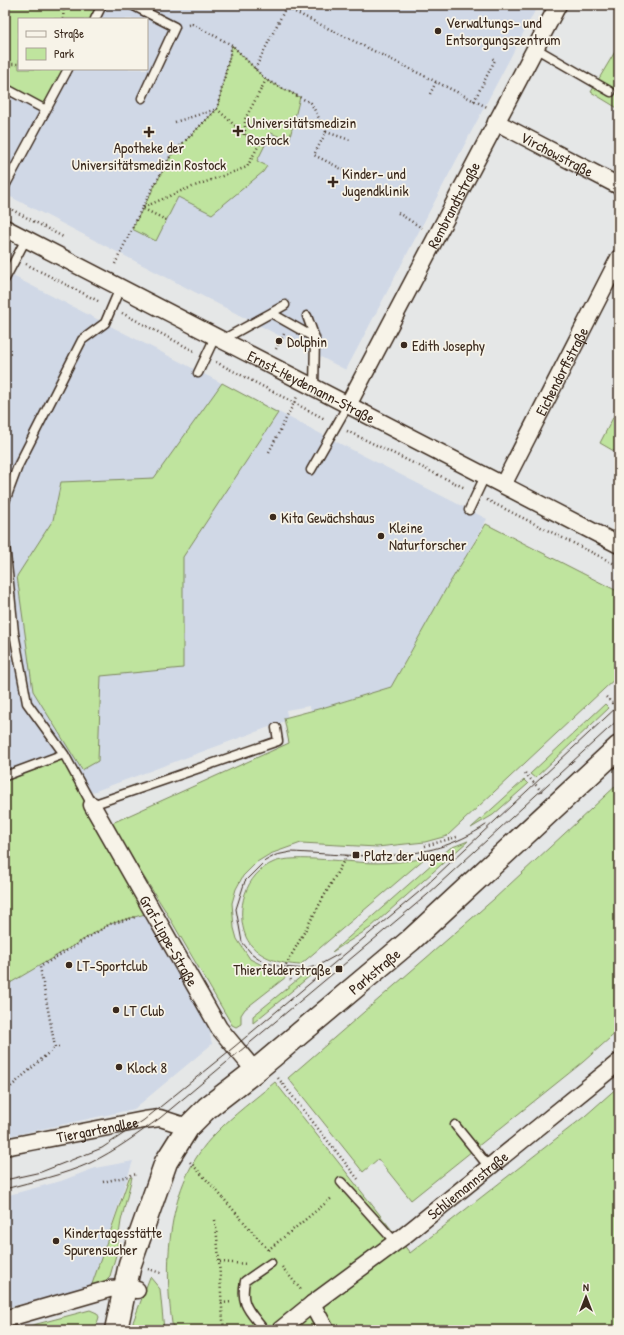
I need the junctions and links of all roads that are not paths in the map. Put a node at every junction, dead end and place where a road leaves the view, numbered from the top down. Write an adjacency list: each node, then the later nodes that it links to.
1 (102, 5): 4 (lane)
2 (132, 5): 9 (lane)
3 (558, 5): 5 (street, Rembrandtstraße)
4 (96, 18)
5 (535, 48): 8 (lane); 11 (street, Rembrandtstraße)
6 (67, 70): 10 (lane)
7 (5, 88): 10 (lane)
8 (611, 92)
9 (142, 98)
10 (46, 110): 12 (lane)
11 (498, 118): 13 (street, Virchowstraße); 26 (street, Rembrandtstraße)
12 (5, 186)
13 (619, 186)
14 (5, 228): 15 (street, Ernst-Heydemann-Straße)
15 (26, 239): 17 (lane); 18 (street, Ernst-Heydemann-Straße)
16 (619, 258): 29 (street, Eichendorffstraße)
17 (5, 279)
18 (120, 288): 22 (street, Ernst-Heydemann-Straße); 30 (lane)
19 (285, 305): 20 (lane)
20 (270, 313): 22 (lane); 23 (lane)
21 (307, 316): 23 (lane)
22 (218, 338): 24 (lane); 25 (street, Ernst-Heydemann-Straße)
23 (315, 338): 25 (lane)
24 (198, 373)
25 (314, 388): 26 (street, Ernst-Heydemann-Straße)
26 (348, 405): 27 (lane); 28 (street, Ernst-Heydemann-Straße)
27 (311, 470)
28 (486, 476): 29 (street, Ernst-Heydemann-Straße); 31 (lane)
29 (503, 485): 33 (street, Ernst-Heydemann-Straße)
30 (5, 501)
31 (469, 510)
32 (5, 544): 34 (lane)
33 (619, 544)
34 (7, 583): 35 (lane)
35 (8, 603): 38 (lane)
36 (276, 728): 40 (lane)
37 (619, 747): 42 (main road, Parkstraße)
38 (64, 754): 39 (lane); 40 (lane)
39 (5, 776)
40 (92, 805): 42 (street, Graf-Lippe-Straße)
41 (619, 1062): 46 (street, Schliemannstraße)
42 (255, 1071): 44 (main road, Parkstraße)
43 (455, 1125): 46 (lane)
44 (188, 1127): 45 (street, Tiergartenallee); 50 (main road, Parkstraße)
45 (5, 1147)
46 (490, 1167): 48 (street, Schliemannstraße)
47 (341, 1182): 48 (lane)
48 (395, 1242): 51 (street, Schliemannstraße)
49 (274, 1260): 55 (lane)
50 (131, 1289): 52 (street); 53 (main road, Parkstraße); 54 (main road, Parkstraße)
51 (312, 1304): 56 (street, Schliemannstraße); 57 (street)
52 (5, 1319)
53 (116, 1330)
54 (119, 1330)
55 (264, 1330)
56 (280, 1330)
57 (326, 1330)

